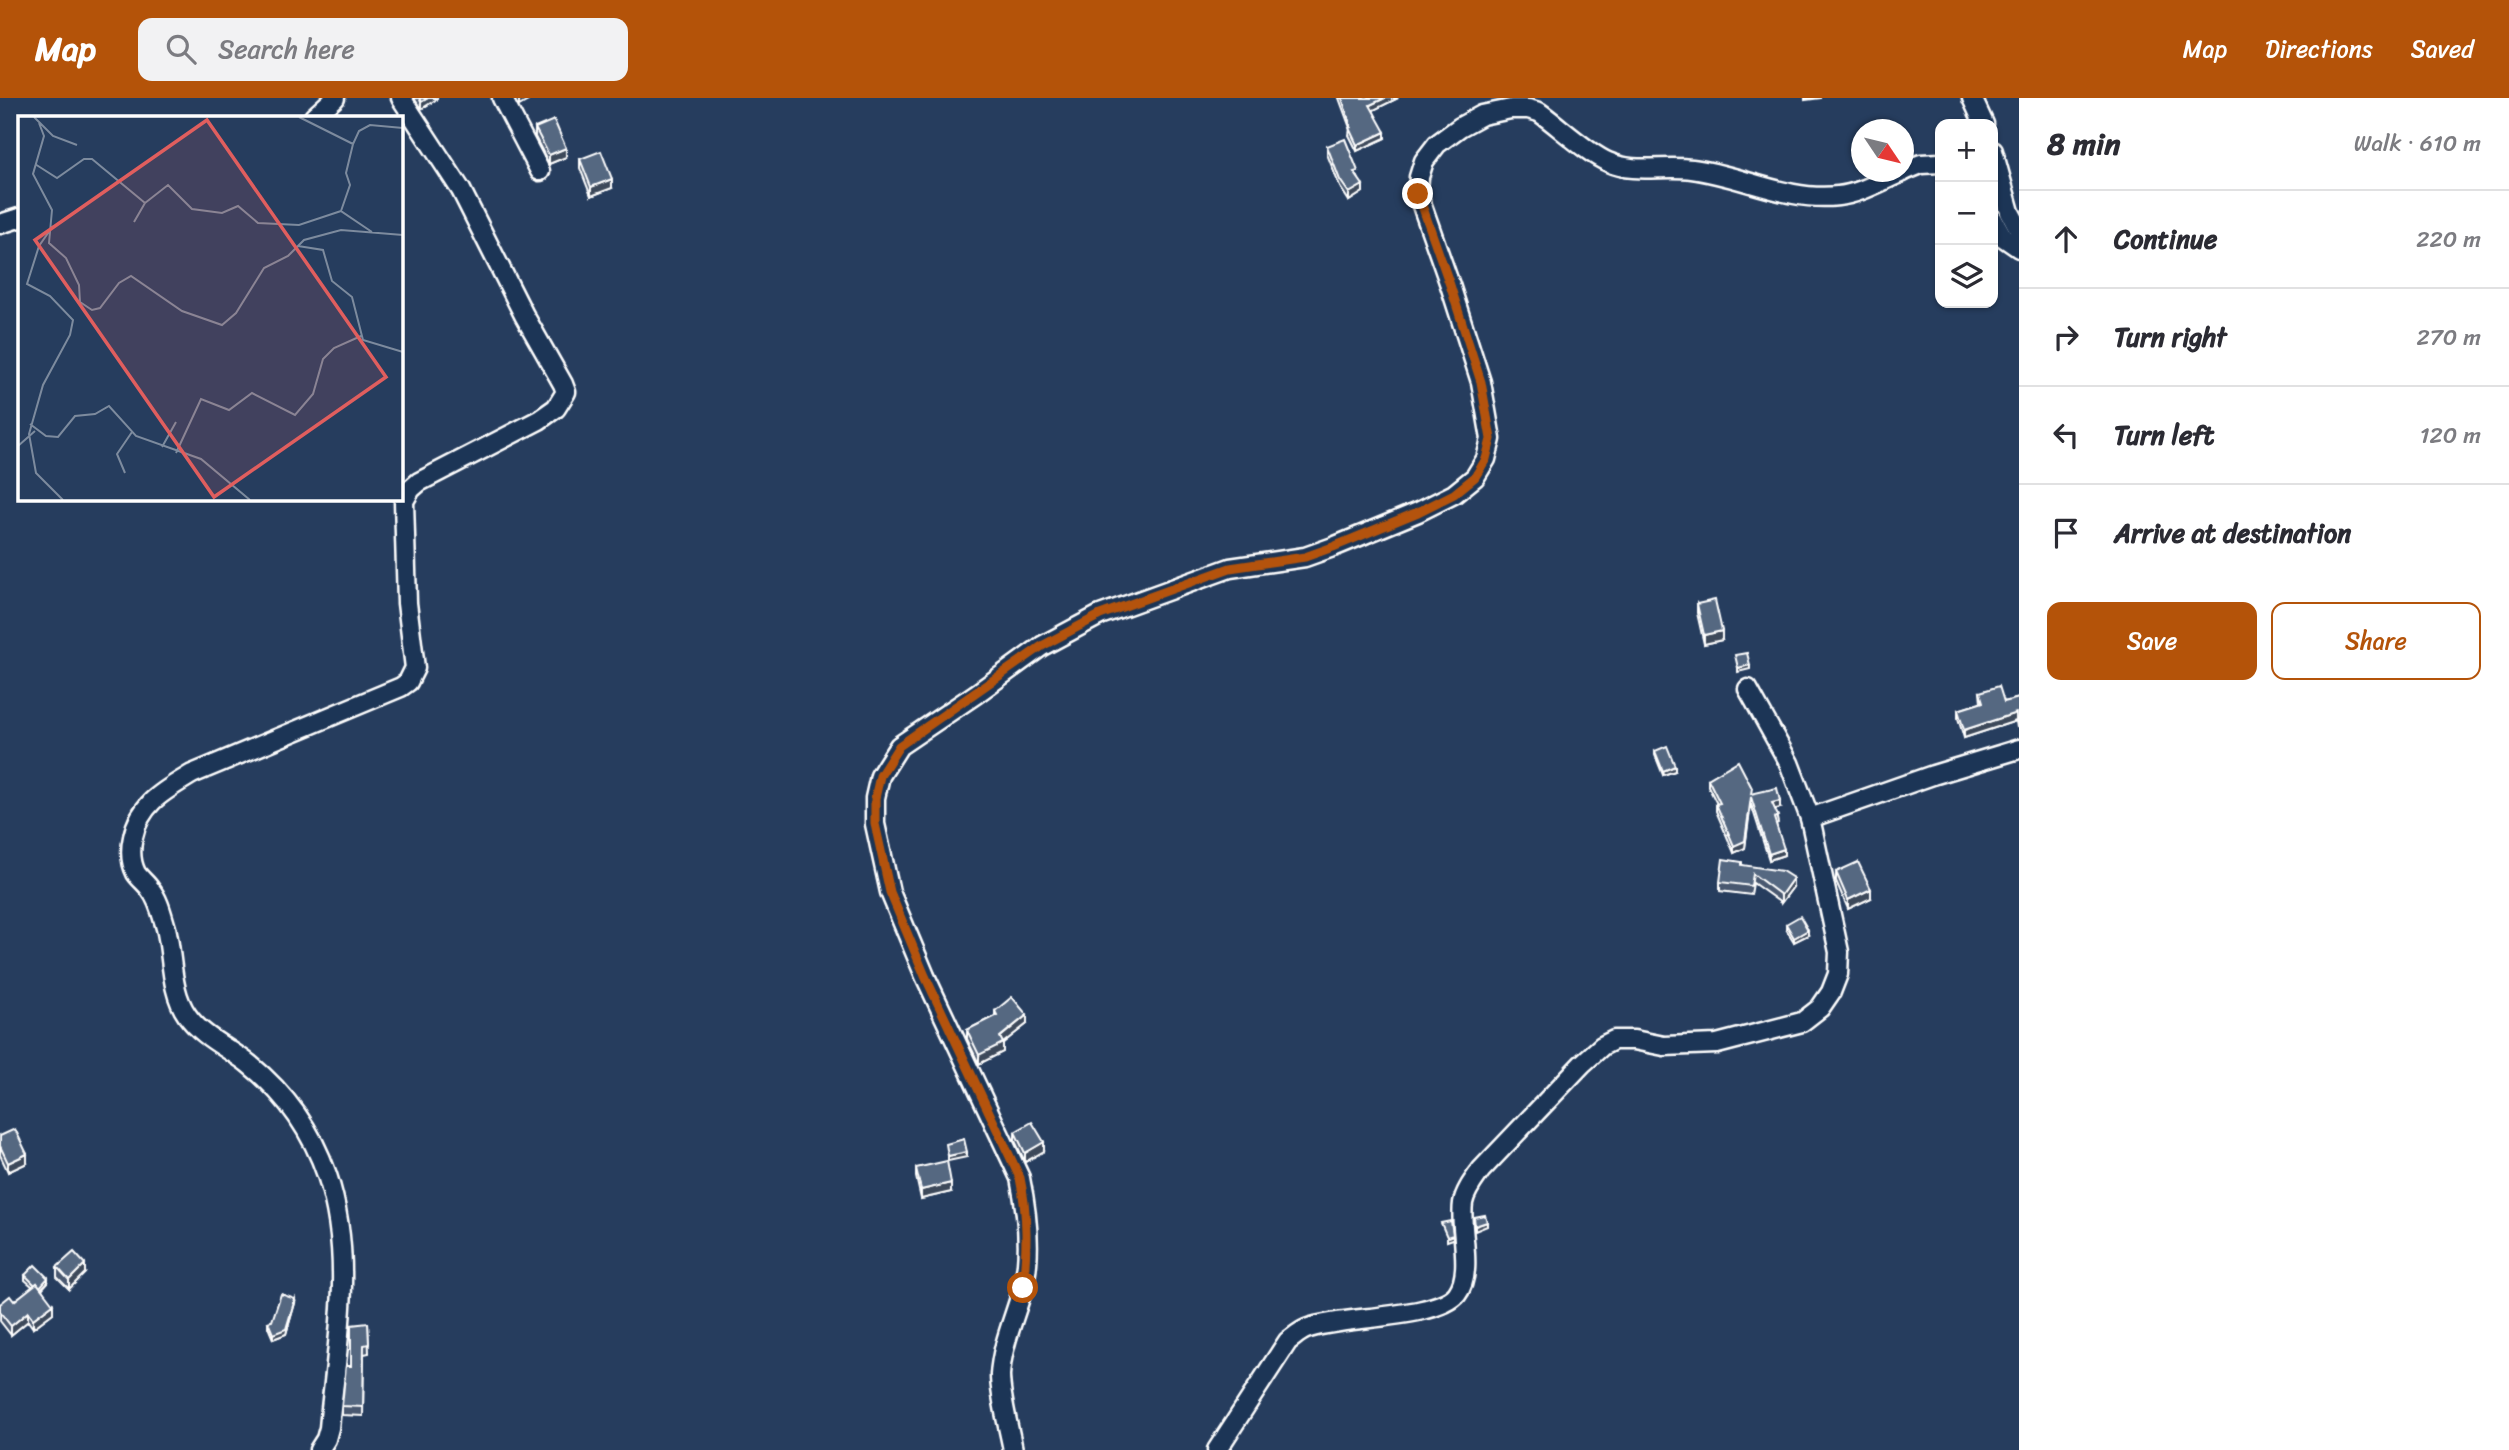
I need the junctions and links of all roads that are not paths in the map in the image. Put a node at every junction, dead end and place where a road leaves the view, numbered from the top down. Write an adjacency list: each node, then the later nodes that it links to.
1 (335, 98): 5 (street)
2 (401, 98): 20 (street)
3 (502, 98): 10 (street)
4 (1972, 98): 6 (street)
5 (315, 116)
6 (1982, 119)
7 (1935, 163): 8 (street)
8 (1914, 167)
9 (1998, 169): 15 (street)
10 (540, 171)
11 (1878, 182): 21 (street)
12 (18, 218): 13 (street)
13 (0, 224)
14 (1998, 228): 16 (street)
15 (2019, 229)
16 (2019, 248)
17 (1748, 689): 19 (street)
18 (2019, 749): 19 (street)
19 (1810, 818): 22 (street)
20 (319, 1450)
21 (1013, 1450)
22 (1217, 1450)

